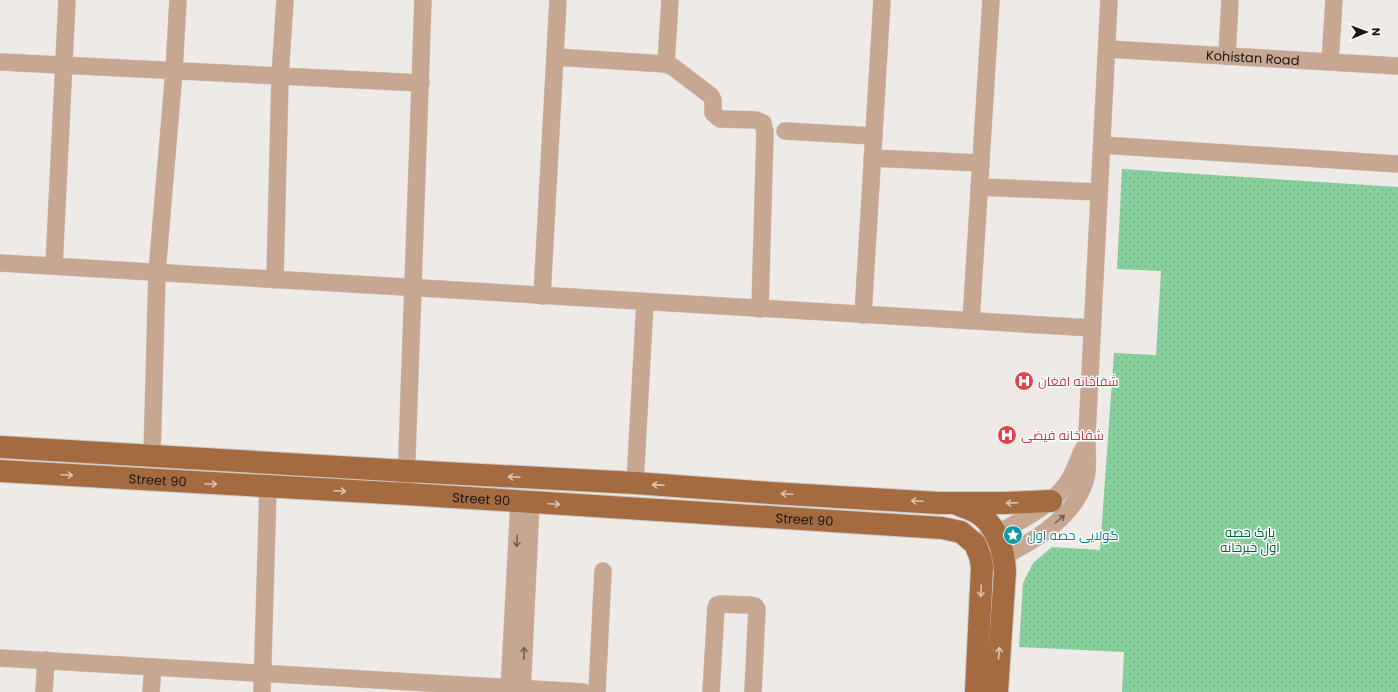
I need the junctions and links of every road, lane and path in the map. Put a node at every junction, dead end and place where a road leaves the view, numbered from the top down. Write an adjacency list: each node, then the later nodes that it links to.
1 (67, 0): 18 (street)
2 (178, 0): 20 (street)
3 (285, 0): 21 (street)
4 (423, 0): 22 (street)
5 (558, 0): 14 (street)
6 (670, 0): 17 (street)
7 (882, 0): 24 (street)
8 (991, 0): 27 (street)
9 (1110, 0): 12 (street)
10 (1230, 0): 13 (street)
11 (1334, 0): 16 (street)
12 (1107, 49): 13 (street, Kohistan Road); 25 (street)
13 (1227, 56): 16 (street, Kohistan Road)
14 (555, 57): 17 (street); 36 (street)
15 (0, 62): 18 (street)
16 (1330, 62): 19 (street, Kohistan Road)
17 (666, 64): 38 (street)
18 (64, 65): 20 (street); 32 (street)
19 (1398, 66)
20 (174, 70): 21 (street); 33 (street)
21 (280, 77): 22 (street); 34 (street)
22 (421, 83): 35 (street)
23 (785, 131): 24 (street)
24 (874, 136): 26 (street)
25 (1102, 145): 28 (street); 30 (street)
26 (872, 158): 27 (street); 39 (street)
27 (981, 163): 29 (street)
28 (1398, 164)
29 (979, 187): 30 (street); 40 (street)
30 (1099, 192): 41 (street)
31 (0, 263): 32 (street)
32 (54, 266): 33 (street)
33 (157, 272): 34 (street); 45 (street)
34 (275, 280): 35 (street)
35 (414, 288): 36 (street); 47 (street)
36 (542, 296): 37 (street)
37 (645, 302): 38 (street); 49 (street)
38 (760, 309): 39 (street)
39 (863, 315): 40 (street)
40 (971, 321): 41 (street)
41 (1092, 328): 42 (street)
42 (1087, 444): 52 (street); 57 (street, one-way to 42)
43 (0, 447): 44 (main road, Street 90)
44 (38, 449): 45 (main road, Street 90); 48 (main road)
45 (152, 456): 47 (main road, Street 90)
46 (0, 471): 48 (main road, Street 90)
47 (407, 471): 49 (main road, Street 90, one-way to 47); 51 (street)
48 (37, 474): 50 (main road, Street 90, one-way to 50)
49 (635, 483): 54 (main road, Street 90, one-way to 49)
50 (268, 487): 51 (main road, Street 90, one-way to 51); 63 (street)
51 (406, 494): 53 (main road, Street 90)
52 (1051, 501): 54 (main road, Street 90, one-way to 54); 55 (street)
53 (525, 503): 56 (main road, Street 90, one-way to 56); 65 (street)
54 (956, 503): 55 (main road)
55 (996, 534): 56 (street); 57 (main road)
56 (968, 538): 58 (main road)
57 (1004, 556): 58 (street); 74 (main road, one-way to 57)
58 (982, 567): 73 (main road, one-way to 73)
59 (603, 571): 70 (street)
60 (0, 658): 61 (street)
61 (46, 660): 62 (street); 66 (street)
62 (153, 667): 63 (street); 67 (street)
63 (263, 674): 64 (street); 68 (street)
64 (373, 686): 65 (street)
65 (515, 690): 69 (street)
66 (44, 692)
67 (152, 692)
68 (262, 692)
69 (583, 692)
70 (597, 692)
71 (711, 692): 72 (street)
72 (753, 692)
73 (976, 692)
74 (997, 692)

